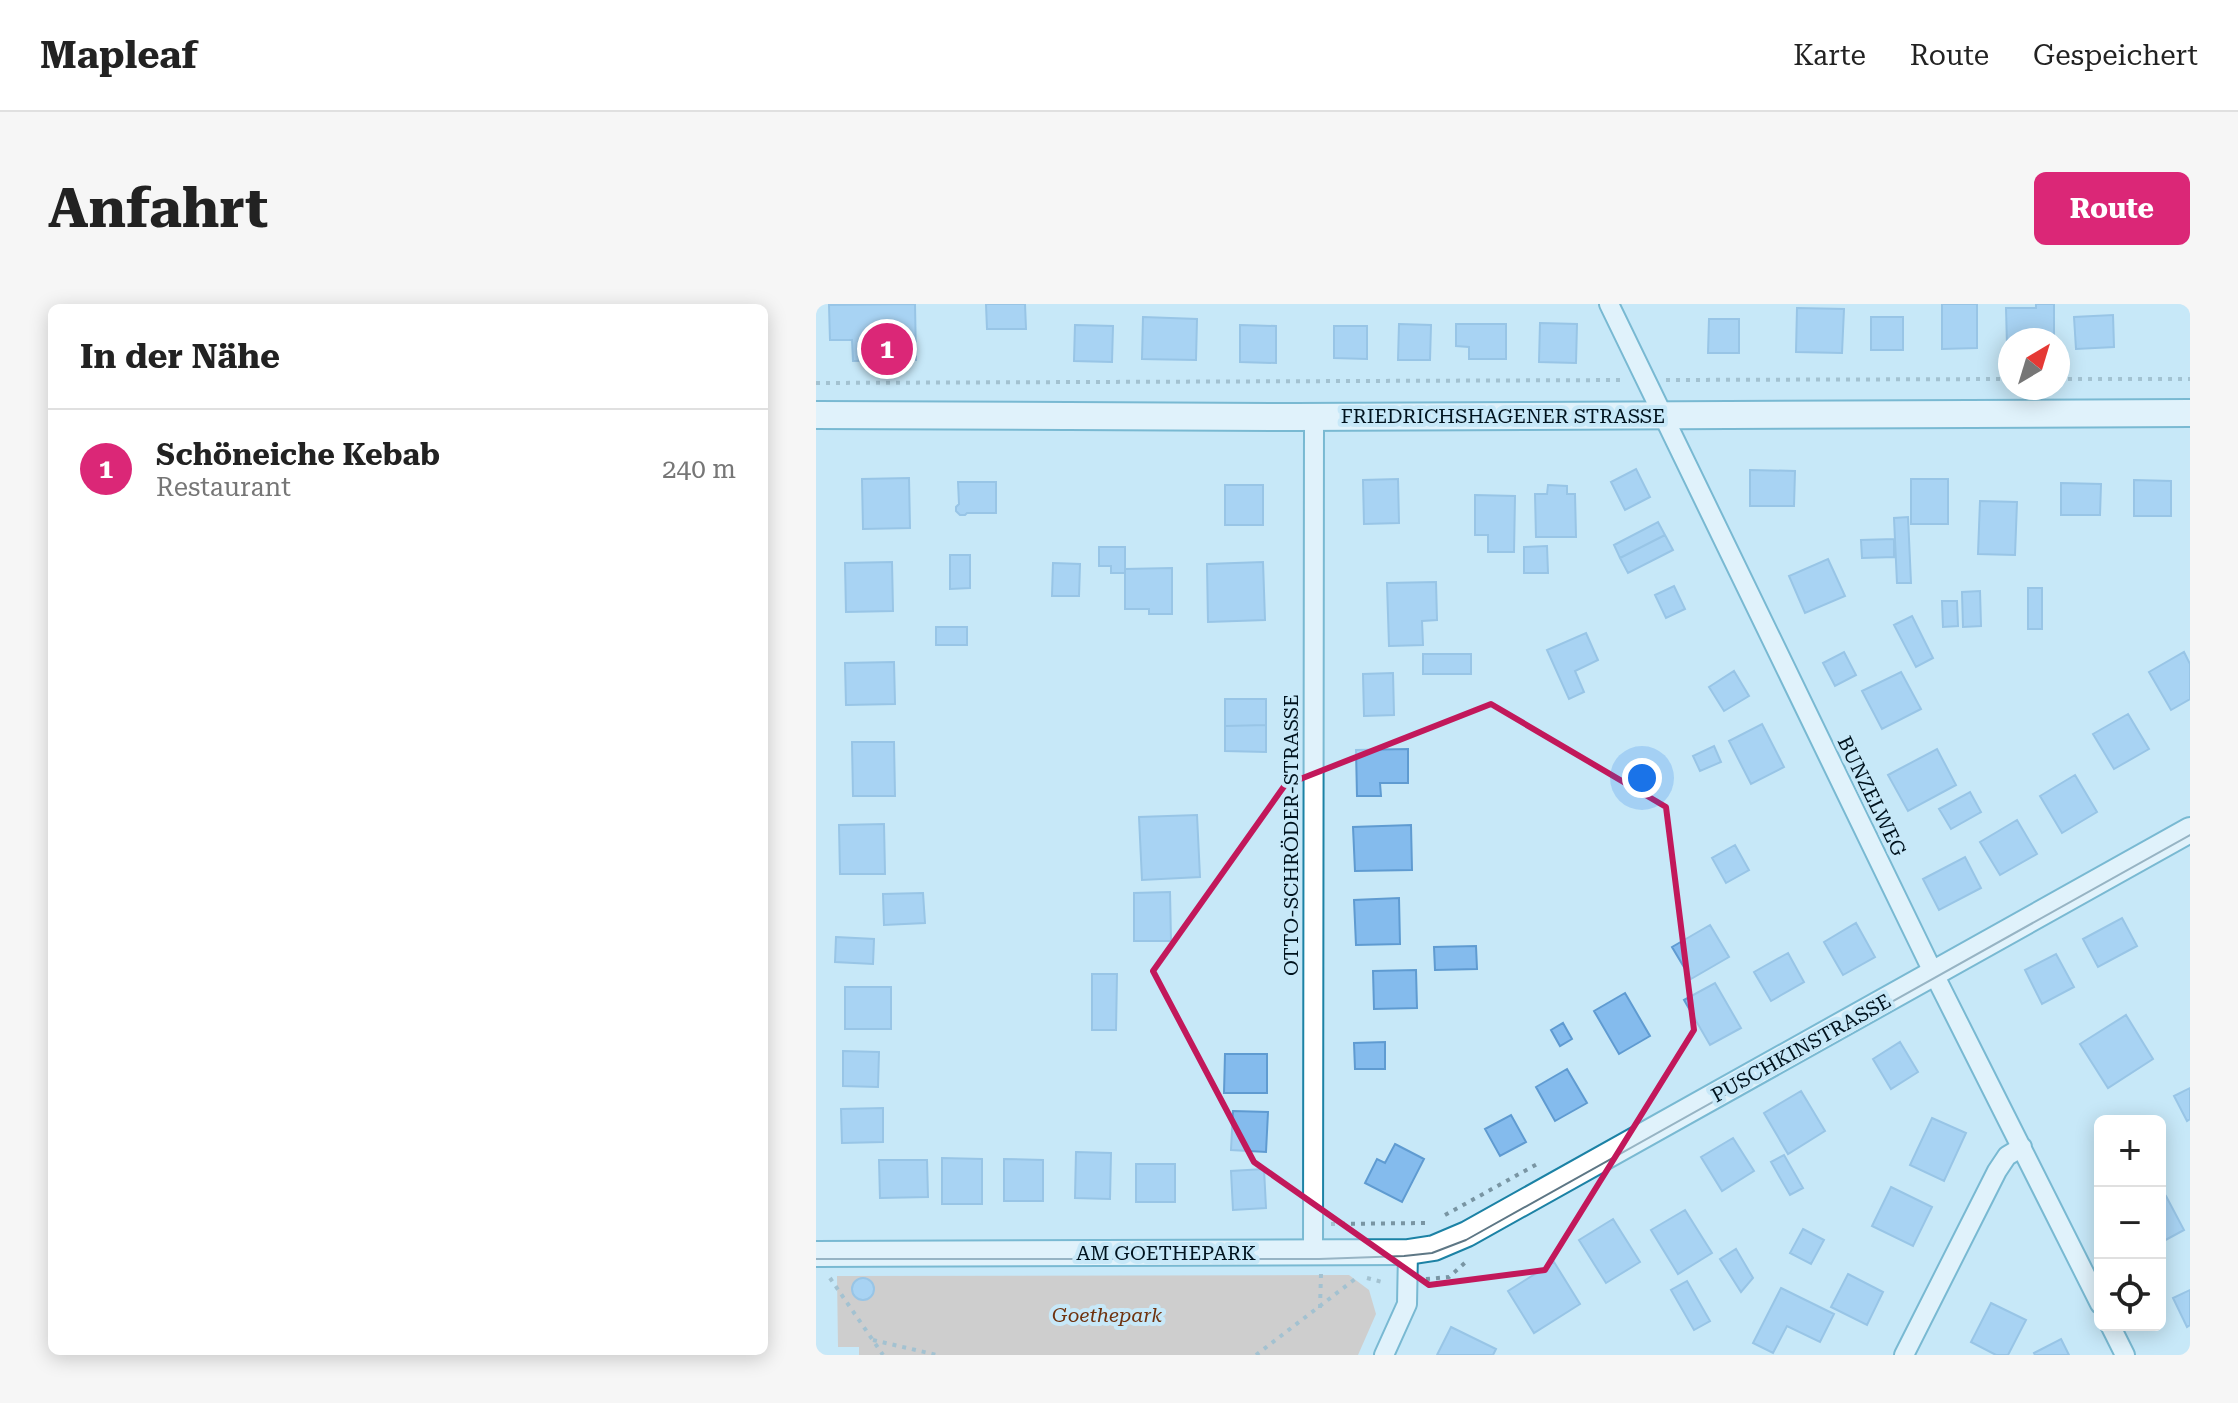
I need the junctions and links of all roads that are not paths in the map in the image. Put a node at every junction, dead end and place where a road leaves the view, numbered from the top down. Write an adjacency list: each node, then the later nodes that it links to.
1 (1609, 304): 3 (street, BUNZELWEG)
2 (2190, 413): 3 (main road, FRIEDRICHSHAGENER STRASSE)
3 (1662, 414): 5 (main road, FRIEDRICHSHAGENER STRASSE); 7 (street, BUNZELWEG)
4 (816, 415): 5 (main road, FRIEDRICHSHAGENER STRASSE)
5 (1314, 417): 10 (street, OTTO-SCHRÖDER-STRASSE)
6 (2190, 830): 7 (street, PUSCHKINSTRASSE)
7 (1934, 974): 8 (street, BUNZELWEG); 9 (street, PUSCHKINSTRASSE)
8 (2022, 1147): 12 (street, BUNZELWEG); 15 (street)
9 (1408, 1252): 10 (street, AM GOETHEPARK); 14 (street)
10 (1313, 1253): 11 (street, AM GOETHEPARK)
11 (820, 1261)
12 (2094, 1292)
13 (2113, 1331): 16 (street)
14 (1384, 1355)
15 (1904, 1355)
16 (2125, 1355)

